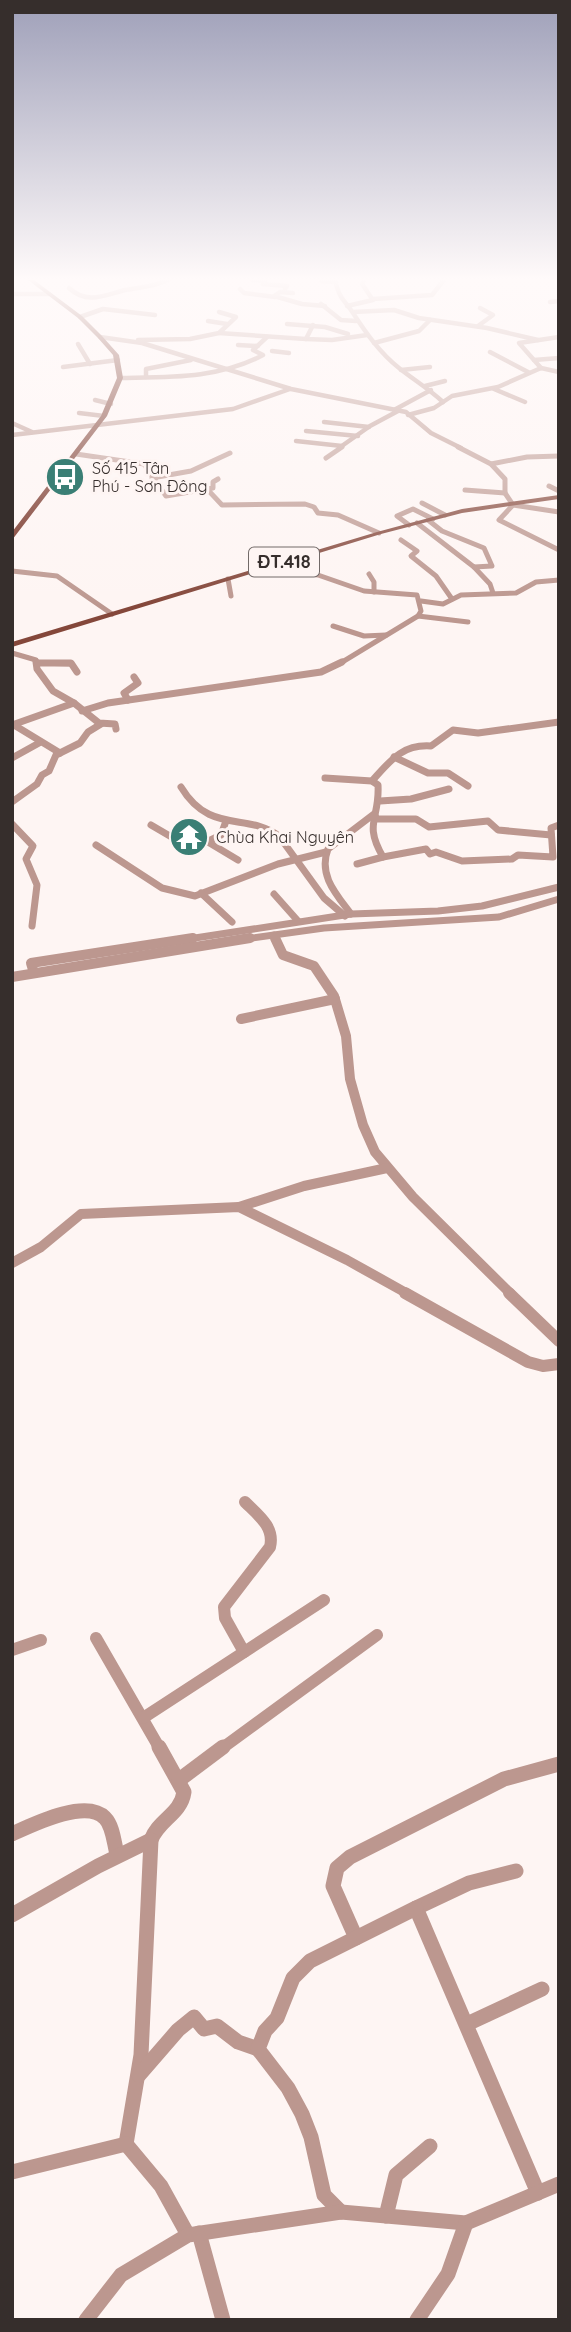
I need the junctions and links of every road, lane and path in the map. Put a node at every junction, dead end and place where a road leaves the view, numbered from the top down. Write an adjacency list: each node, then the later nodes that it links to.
1 (116, 389): 9 (highway)
2 (291, 389): 10 (street); 17 (street)
3 (488, 389): 7 (street)
4 (495, 389): 8 (street)
5 (431, 390): 7 (street); 10 (street)
6 (95, 400): 9 (street)
7 (443, 402): 12 (street)
8 (525, 402)
9 (111, 404): 13 (highway)
10 (396, 410): 12 (street); 18 (street)
11 (79, 413): 13 (street)
12 (408, 415): 33 (street)
13 (104, 416): 17 (highway)
14 (314, 420): 18 (street)
15 (44, 421): 19 (street)
16 (12, 423): 21 (street)
17 (98, 425): 19 (street); 28 (highway)
18 (368, 428): 23 (street); 24 (street)
19 (59, 429): 21 (street)
20 (306, 431): 23 (street)
21 (32, 432): 22 (street)
22 (12, 435)
23 (358, 436): 26 (street)
24 (367, 437)
25 (296, 441): 26 (street)
26 (342, 446): 31 (street)
27 (230, 453): 34 (street)
28 (76, 454): 34 (street); 49 (highway)
29 (550, 456): 30 (street); 32 (street); 33 (street)
30 (559, 456)
31 (326, 457)
32 (559, 462)
33 (491, 464): 40 (street)
34 (152, 478): 37 (street)
35 (218, 479): 37 (street)
36 (548, 486): 39 (street)
37 (207, 489): 48 (street)
38 (464, 490): 40 (street)
39 (559, 491)
40 (505, 494): 43 (street)
41 (559, 497): 43 (main road, ĐT.418)
42 (422, 503): 45 (street)
43 (513, 505): 44 (street); 45 (main road, ĐT.418); 51 (street)
44 (559, 512)
45 (444, 515): 46 (main road, ĐT.418)
46 (430, 520): 47 (main road, ĐT.418); 47 (street); 53 (street)
47 (413, 524): 48 (main road, ĐT.418); 53 (street)
48 (379, 533): 52 (main road, ĐT.418)
49 (12, 538)
50 (401, 540): 61 (street)
51 (559, 550)
52 (273, 566): 56 (main road, ĐT.418); 58 (street)
53 (474, 567): 59 (street)
54 (14, 568): 63 (street)
55 (369, 575): 58 (street)
56 (228, 579): 60 (street); 63 (main road, ĐT.418)
57 (559, 580): 59 (street)
58 (374, 592): 62 (street)
59 (493, 593): 61 (street)
60 (231, 596)
61 (453, 599): 62 (street)
62 (421, 601): 64 (street)
63 (112, 614): 68 (main road, ĐT.418)
64 (418, 616): 65 (street); 67 (street)
65 (468, 622)
66 (333, 626): 67 (street)
67 (390, 634): 73 (street)
68 (12, 645)
69 (12, 653): 70 (street)
70 (37, 663): 71 (street); 74 (street)
71 (77, 673)
72 (134, 677): 73 (street)
73 (128, 700): 76 (street)
74 (74, 703): 76 (street); 77 (street)
75 (37, 705): 77 (street)
76 (82, 710): 79 (street)
77 (48, 713): 80 (street)
78 (559, 722): 84 (street)
79 (101, 724): 81 (street); 83 (street)
80 (13, 725): 82 (street)
81 (116, 729)
82 (39, 743): 83 (street); 85 (street)
83 (60, 753): 92 (street)
84 (394, 757): 87 (street); 88 (street)
85 (12, 758)
86 (325, 778): 87 (street)
87 (372, 781): 91 (street)
88 (468, 786)
89 (180, 787): 94 (street)
90 (449, 789): 91 (street)
91 (380, 801): 93 (street)
92 (12, 802)
93 (374, 814): 98 (street); 101 (street); 102 (street)
94 (226, 821): 99 (street); 104 (street)
95 (12, 824): 115 (street)
96 (151, 825): 99 (street)
97 (559, 825): 98 (street)
98 (551, 835): 102 (street)
99 (208, 842): 103 (street)
100 (96, 845): 109 (street)
101 (326, 852): 104 (street); 112 (street)
102 (383, 857): 105 (street)
103 (238, 860)
104 (295, 860): 106 (street); 112 (street)
105 (357, 864)
106 (250, 873): 107 (street); 109 (street)
107 (262, 884)
108 (559, 887): 112 (street)
109 (201, 893): 114 (street)
110 (274, 894): 113 (street)
111 (559, 900): 116 (street)
112 (348, 914): 113 (street); 116 (street)
113 (298, 921): 118 (street)
114 (232, 922)
115 (32, 926)
116 (349, 926): 117 (street)
117 (274, 935): 118 (street); 120 (street)
118 (34, 973): 119 (street)
119 (12, 977)
120 (335, 999): 121 (street); 122 (street)
121 (241, 1019)
122 (387, 1168): 123 (street); 125 (street)
123 (239, 1207): 124 (street); 126 (street)
124 (12, 1263)
125 (559, 1341)
126 (559, 1364)
127 (245, 1502): 133 (street)
128 (324, 1600): 133 (street)
129 (377, 1635): 136 (street)
130 (96, 1638): 134 (street)
131 (41, 1640): 132 (street)
132 (12, 1650)
133 (244, 1652): 134 (street)
134 (143, 1718): 136 (street)
135 (559, 1764): 143 (street)
136 (179, 1780): 138 (street)
137 (12, 1834): 139 (street)
138 (151, 1840): 139 (street); 147 (street)
139 (117, 1854): 142 (street)
140 (516, 1871): 141 (street)
141 (416, 1908): 143 (street); 145 (street)
142 (12, 1915)
143 (356, 1938): 146 (street)
144 (542, 1989): 145 (street)
145 (467, 2024): 152 (street)
146 (258, 2049): 147 (street); 153 (street)
147 (138, 2076): 148 (street)
148 (126, 2144): 150 (street); 156 (street)
149 (430, 2146): 154 (street)
150 (12, 2172)
151 (559, 2185): 152 (street)
152 (538, 2193): 155 (street)
153 (341, 2212): 154 (street); 156 (street)
154 (386, 2216): 155 (street)
155 (466, 2224): 159 (street)
156 (193, 2234): 157 (street); 158 (street)
157 (86, 2320)
158 (223, 2320)
159 (418, 2320)

